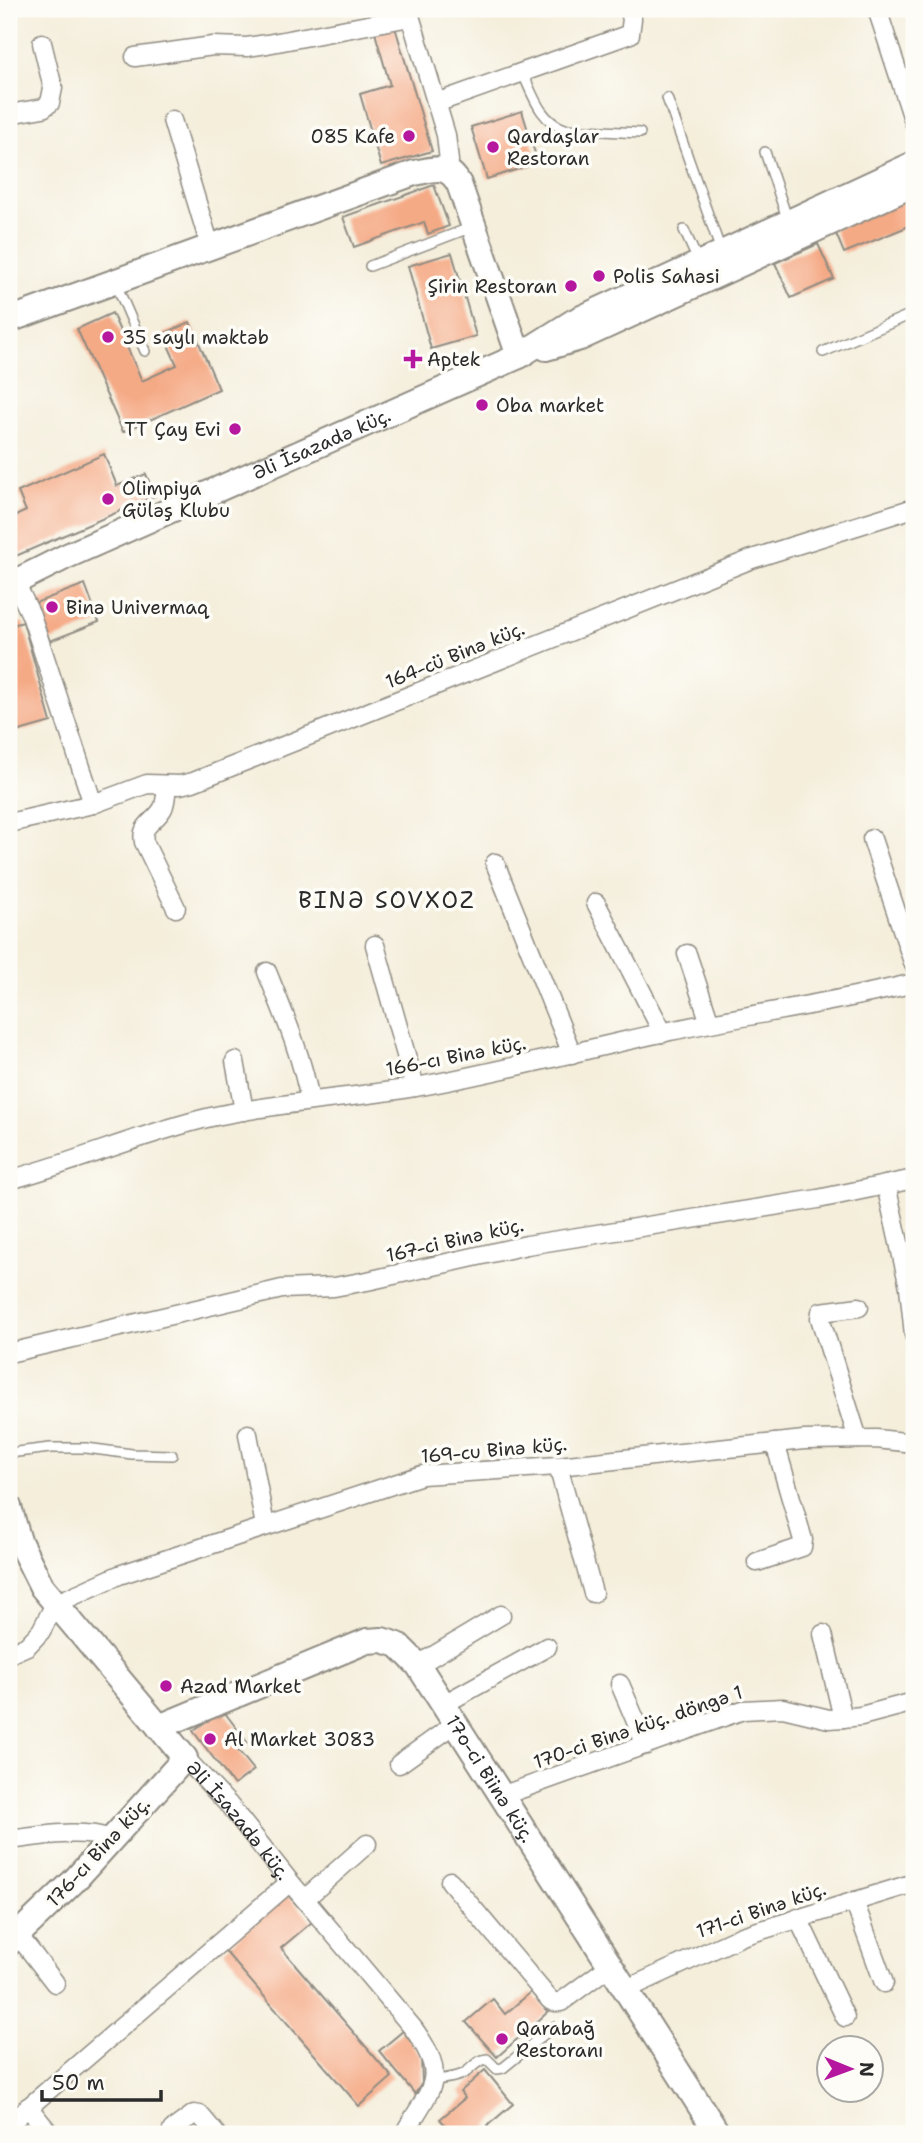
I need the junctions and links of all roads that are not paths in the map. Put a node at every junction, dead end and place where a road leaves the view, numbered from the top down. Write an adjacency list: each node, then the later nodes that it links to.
1 (629, 9): 6 (street)
2 (877, 9): 11 (street)
3 (409, 13): 5 (street); 8 (street)
4 (42, 43): 9 (street)
5 (135, 57)
6 (523, 74): 8 (street); 12 (lane)
7 (667, 98): 21 (lane)
8 (436, 103): 15 (street)
9 (9, 114)
10 (172, 120): 20 (street)
11 (914, 122)
12 (640, 133)
13 (765, 152): 17 (lane)
14 (914, 164): 17 (street)
15 (448, 171): 18 (street); 20 (street)
16 (914, 184): 26 (street)
17 (788, 222): 21 (street)
18 (473, 226): 22 (lane); 29 (street)
19 (684, 230): 21 (lane)
20 (210, 246): 23 (street)
21 (710, 258): 26 (street)
22 (370, 266)
23 (116, 282): 25 (street); 27 (lane)
24 (914, 313): 28 (lane)
25 (9, 320)
26 (576, 330): 29 (street, Əli İsazadə küç.)
27 (145, 351)
28 (823, 352)
29 (519, 356): 31 (street, Əli İsazadə küç.)
30 (914, 508): 32 (street, 164-cü Binə küç.)
31 (12, 583): 33 (street)
32 (167, 785): 33 (street, 164-cü Binə küç.); 38 (street)
33 (93, 804): 34 (street, 164-cü Binə küç.)
34 (9, 823)
35 (872, 839): 41 (street)
36 (495, 863): 46 (street)
37 (596, 904): 45 (street)
38 (176, 908)
39 (375, 945): 48 (street)
40 (687, 954): 44 (street)
41 (914, 965)
42 (267, 972): 49 (street)
43 (914, 983): 44 (street, 166-cı Binə küç.)
44 (710, 1023): 45 (street, 166-cı Binə küç.)
45 (663, 1033): 46 (street, 166-cı Binə küç.)
46 (572, 1054): 48 (street, 166-cı Binə küç.)
47 (235, 1061): 50 (street)
48 (415, 1087): 49 (street, 166-cı Binə küç.)
49 (310, 1101): 50 (street, 166-cı Binə küç.)
50 (244, 1111): 52 (street, 166-cı Binə küç.)
51 (914, 1179): 53 (street, 167-ci Binə küç.)
52 (9, 1180)
53 (886, 1185): 55 (street); 56 (street, 167-ci Binə küç.)
54 (859, 1307): 58 (street)
55 (914, 1335)
56 (9, 1353)
57 (248, 1434): 65 (street)
58 (858, 1439): 59 (street, 169-cu Binə küç.); 60 (street, 169-cu Binə küç.)
59 (775, 1443): 63 (street, 169-cu Binə küç.); 66 (street)
60 (914, 1443)
61 (9, 1453): 62 (lane)
62 (172, 1455)
63 (558, 1466): 65 (street, 169-cu Binə küç.); 67 (street)
64 (9, 1507): 68 (street, Əli İsazadə küç.)
65 (265, 1527): 68 (street, 169-cu Binə küç.)
66 (757, 1562)
67 (593, 1593)
68 (55, 1604): 72 (street); 78 (street, Əli İsazadə küç.)
69 (501, 1615): 73 (street)
70 (823, 1634): 77 (street)
71 (547, 1647): 76 (street)
72 (9, 1654)
73 (418, 1665): 76 (street, 17o-ci Biinə küç.); 78 (street, 17o-ci Biinə küç.)
74 (620, 1684): 79 (street)
75 (914, 1702): 77 (street, 170-ci Binə küç. döngə 1)
76 (450, 1714): 81 (street); 82 (street, 17o-ci Biinə küç.)
77 (843, 1718): 79 (street, 170-ci Binə küç. döngə 1)
78 (159, 1727): 80 (street, Əli İsazadə küç.)
79 (646, 1745): 82 (street, 170-ci Binə küç. döngə 1)
80 (185, 1758): 83 (street, 176-cı Binə küç.); 87 (street, Əli İsazadə küç.)
81 (399, 1764)
82 (500, 1796): 93 (street, 17o-ci Biinə küç.)
83 (112, 1839): 84 (street); 92 (street, 176-cı Binə küç.)
84 (9, 1840)
85 (367, 1843): 89 (street)
86 (450, 1881): 93 (street)
87 (290, 1882): 89 (street, Əli İsazadə küç.); 100 (street)
88 (914, 1883): 90 (street, 171-ci Binə küç.)
89 (305, 1899): 99 (street, Əli İsazadə küç.)
90 (854, 1900): 91 (street, 171-ci Binə küç.); 95 (street)
91 (797, 1917): 96 (street, 171-ci Binə küç.); 97 (street)
92 (13, 1939): 94 (street)
93 (611, 1965): 96 (street, 17o-ci Biinə küç.)
94 (55, 1983)
95 (884, 1983)
96 (627, 1989): 106 (street, 17o-ci Biinə küç.)
97 (845, 2017)
98 (553, 2027): 99 (lane)
99 (435, 2080): 105 (street)
100 (27, 2108): 101 (street); 103 (street)
101 (9, 2124)
102 (172, 2130): 104 (street)
103 (50, 2134)
104 (216, 2134)
105 (404, 2134)
106 (718, 2134)

